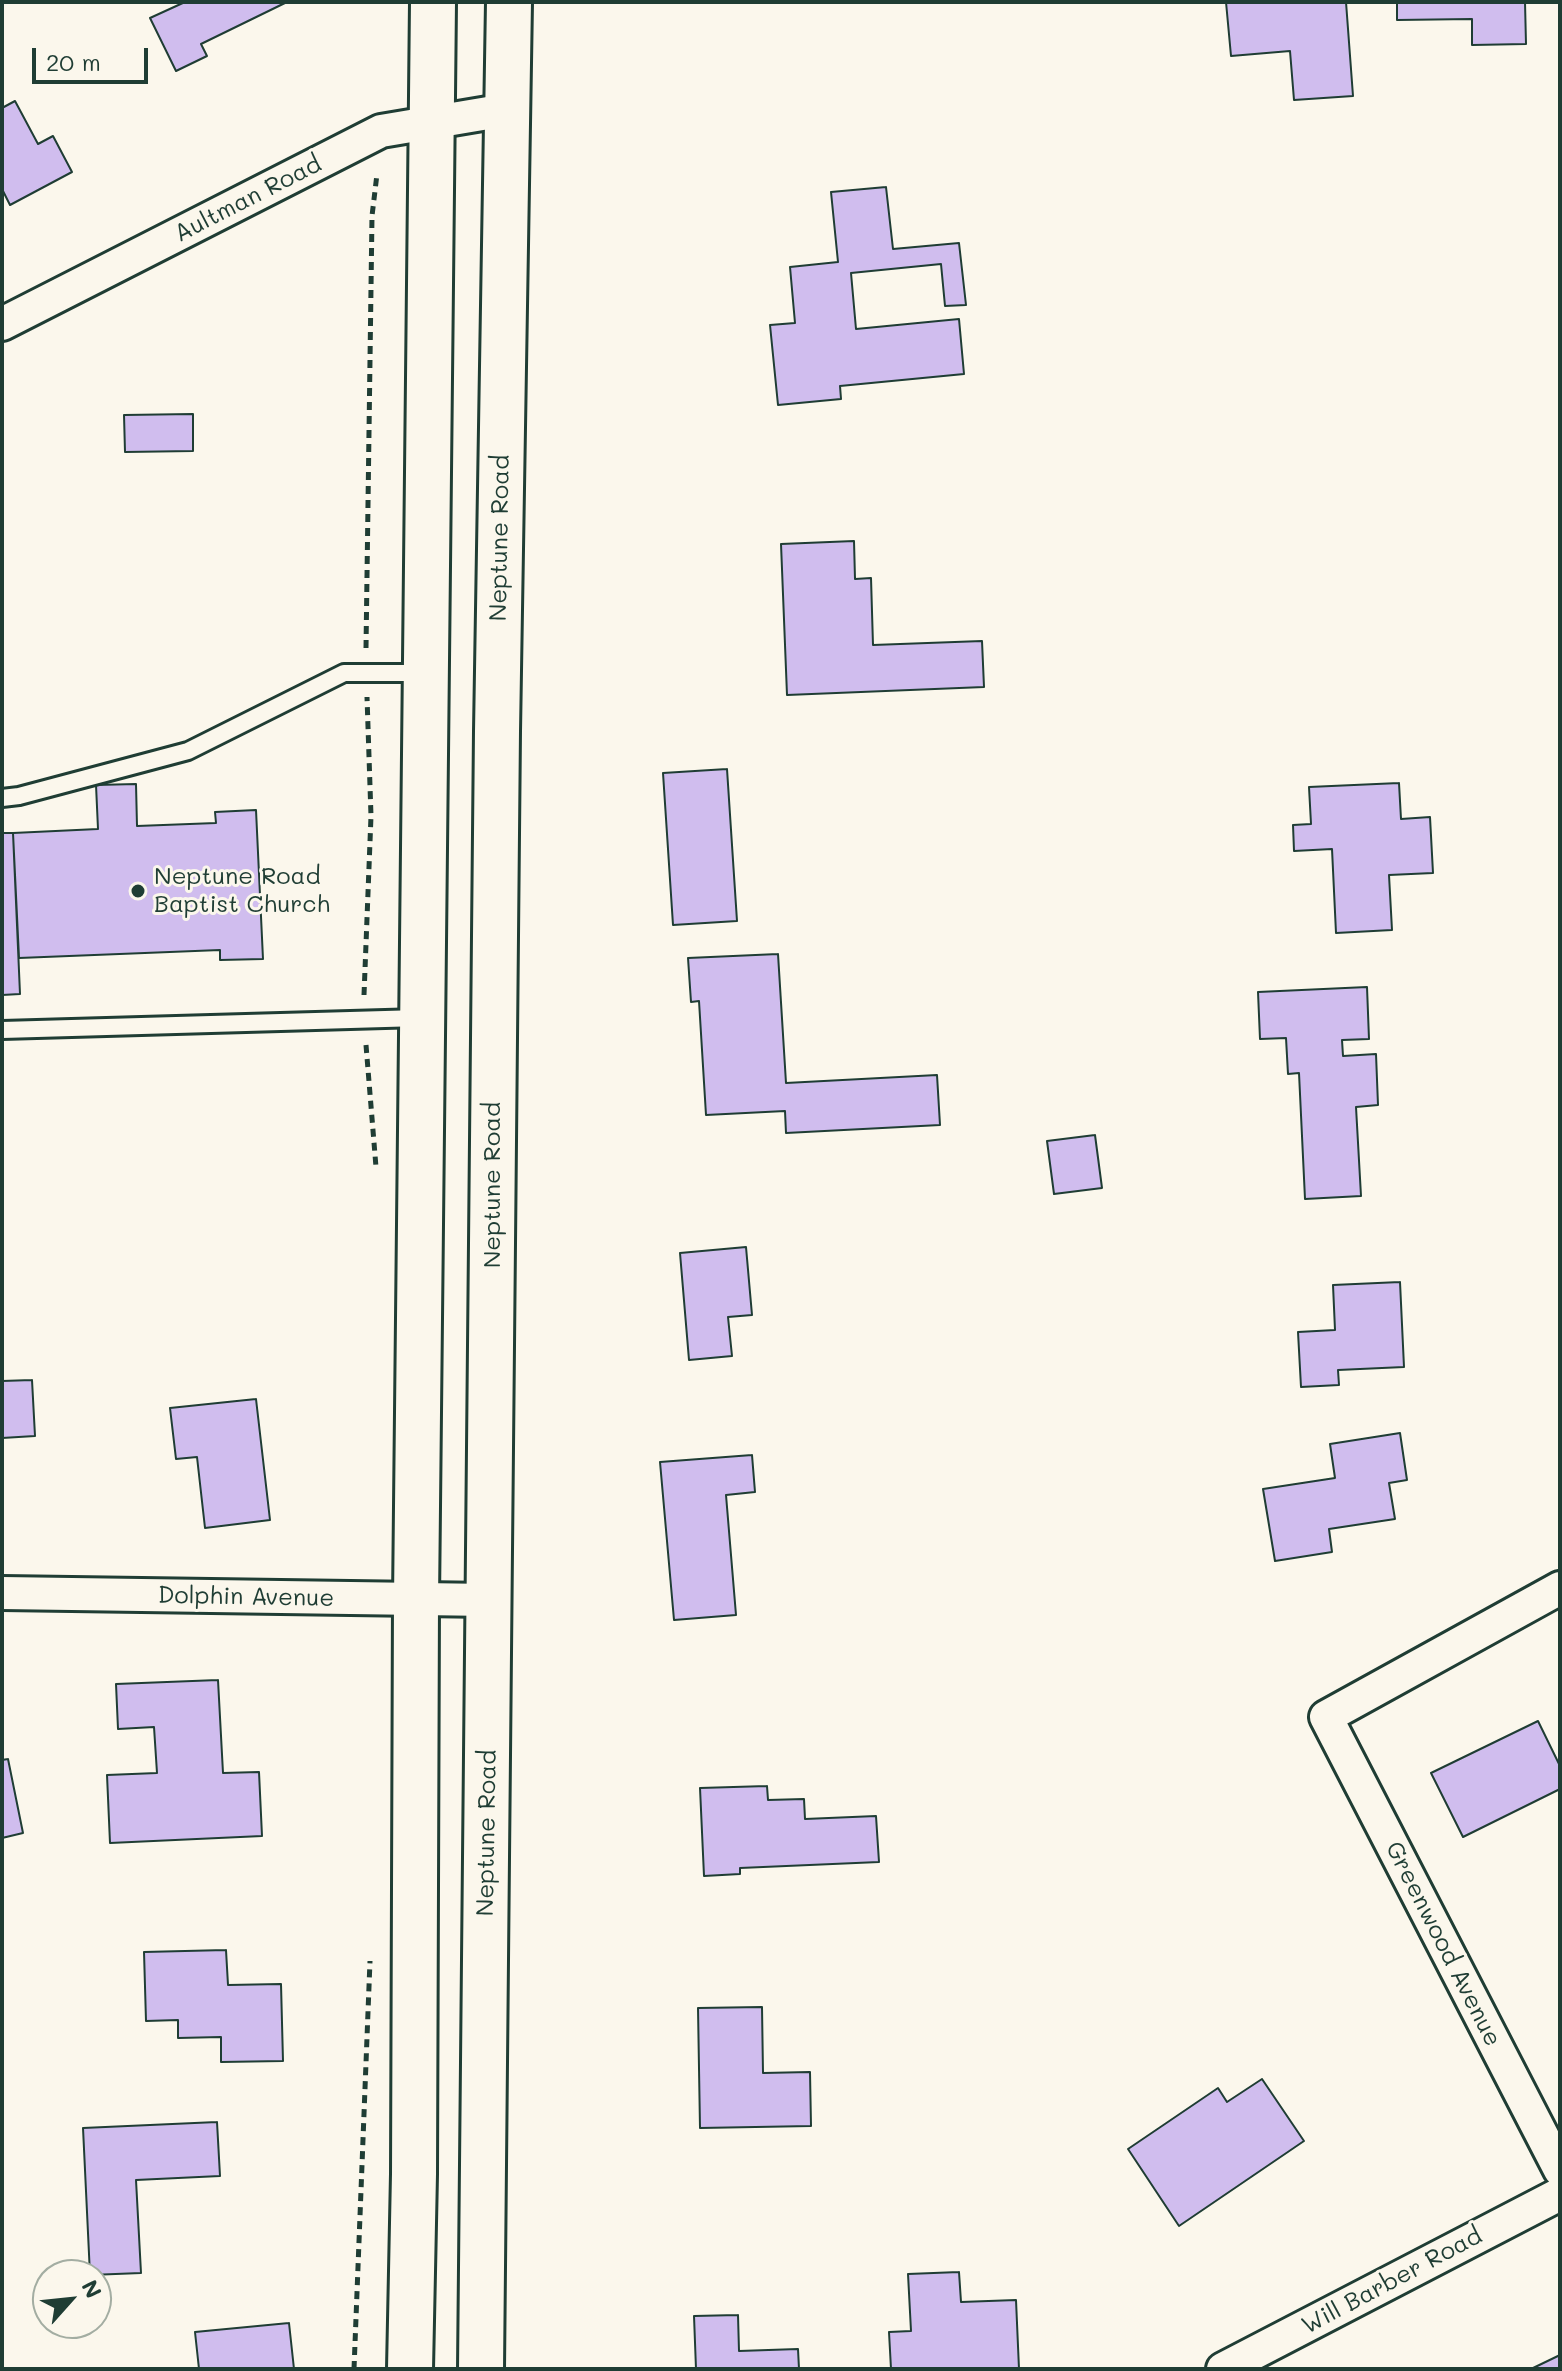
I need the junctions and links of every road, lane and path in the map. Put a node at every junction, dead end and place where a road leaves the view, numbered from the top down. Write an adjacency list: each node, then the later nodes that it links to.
1 (433, 2): 4 (main road)
2 (509, 2): 3 (main road, Neptune Road)
3 (506, 110): 4 (street, Aultman Road); 17 (main road, Neptune Road)
4 (431, 122): 5 (street, Aultman Road); 8 (main road)
5 (381, 131): 6 (street, Aultman Road); 7 (path)
6 (2, 324)
7 (366, 671): 8 (lane); 9 (lane); 11 (path)
8 (428, 673): 10 (main road)
9 (2, 798)
10 (424, 1018): 11 (lane); 16 (main road)
11 (364, 1019): 12 (lane); 13 (path)
12 (2, 1030)
13 (376, 1173)
14 (1560, 1588): 19 (street, Greenwood Avenue)
15 (2, 1593): 16 (street, Dolphin Avenue)
16 (416, 1600): 17 (street, Dolphin Avenue); 22 (main road)
17 (490, 1600): 23 (main road, Neptune Road)
18 (370, 1955): 21 (path)
19 (1560, 2170)
20 (1560, 2194): 24 (street, Will Barber Road)
21 (354, 2369)
22 (410, 2369)
23 (481, 2369)
24 (1223, 2369)

